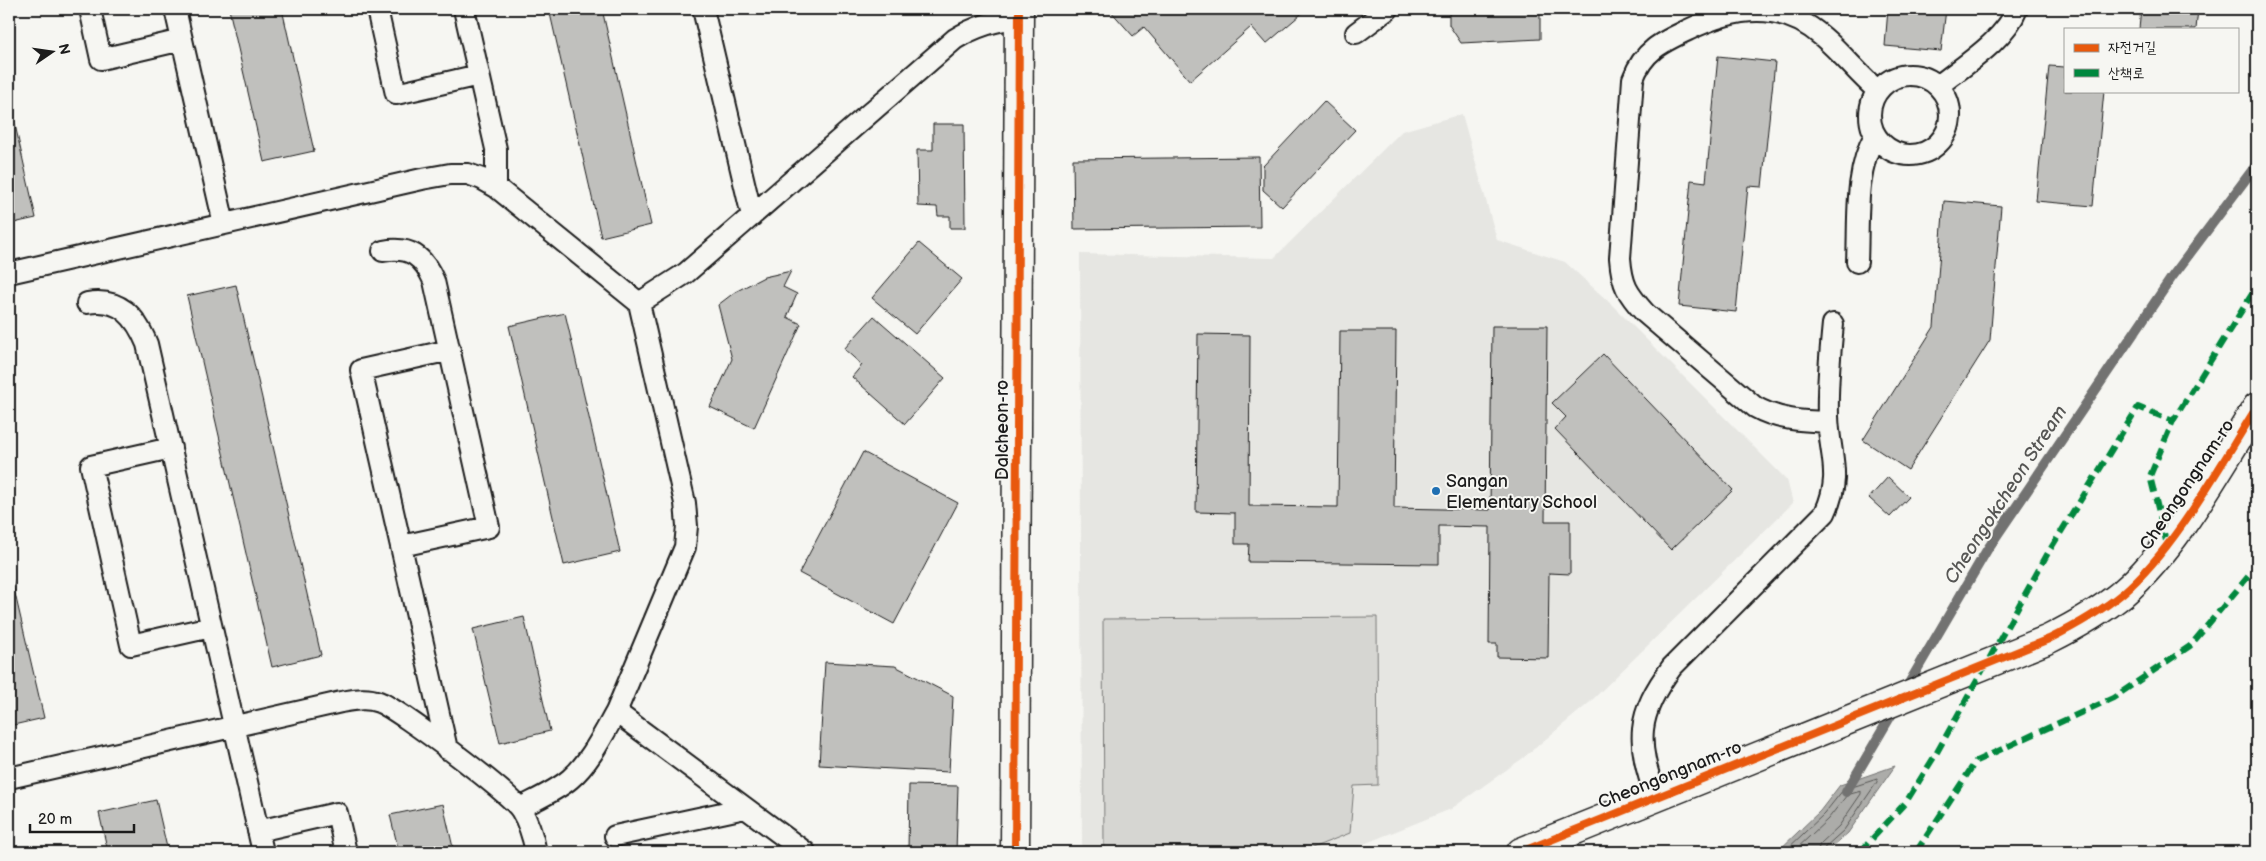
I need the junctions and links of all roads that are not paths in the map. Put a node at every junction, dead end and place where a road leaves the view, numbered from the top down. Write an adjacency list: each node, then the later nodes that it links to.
1 (90, 9): 10 (lane)
2 (175, 9): 10 (lane)
3 (377, 9): 11 (lane)
4 (464, 9): 11 (lane)
5 (703, 9): 16 (lane)
6 (1388, 9): 9 (lane)
7 (2016, 9): 12 (lane)
8 (1019, 13): 16 (lane); 43 (street, Dalcheon-ro)
9 (1356, 33)
10 (182, 40): 17 (lane)
11 (479, 75): 15 (lane)
12 (1938, 86): 13 (lane); 14 (lane)
13 (1878, 90): 14 (lane); 26 (lane)
14 (1875, 135): 19 (lane)
15 (496, 187): 17 (lane); 21 (lane)
16 (752, 216): 21 (lane)
17 (224, 224): 20 (lane)
18 (383, 251): 24 (lane)
19 (1857, 262)
20 (9, 273)
21 (639, 302): 30 (lane)
22 (87, 303): 27 (lane)
23 (1833, 324): 26 (lane)
24 (450, 350): 28 (lane); 28 (lane)
25 (2257, 408): 34 (street, Cheongongnam-ro)
26 (1828, 422): 34 (lane)
27 (171, 448): 29 (lane); 29 (lane)
28 (401, 546): 32 (lane)
29 (212, 627): 31 (lane)
30 (616, 712): 35 (lane); 36 (lane)
31 (234, 726): 32 (lane); 33 (lane); 37 (lane)
32 (447, 749): 35 (lane)
33 (9, 778)
34 (1656, 797): 44 (street, Cheongongnam-ro)
35 (520, 808): 41 (lane)
36 (745, 808): 38 (lane); 42 (lane)
37 (258, 831): 39 (lane); 40 (lane)
38 (616, 836)
39 (263, 852)
40 (346, 852)
41 (536, 852)
42 (806, 852)
43 (1016, 852)
44 (1521, 852)

